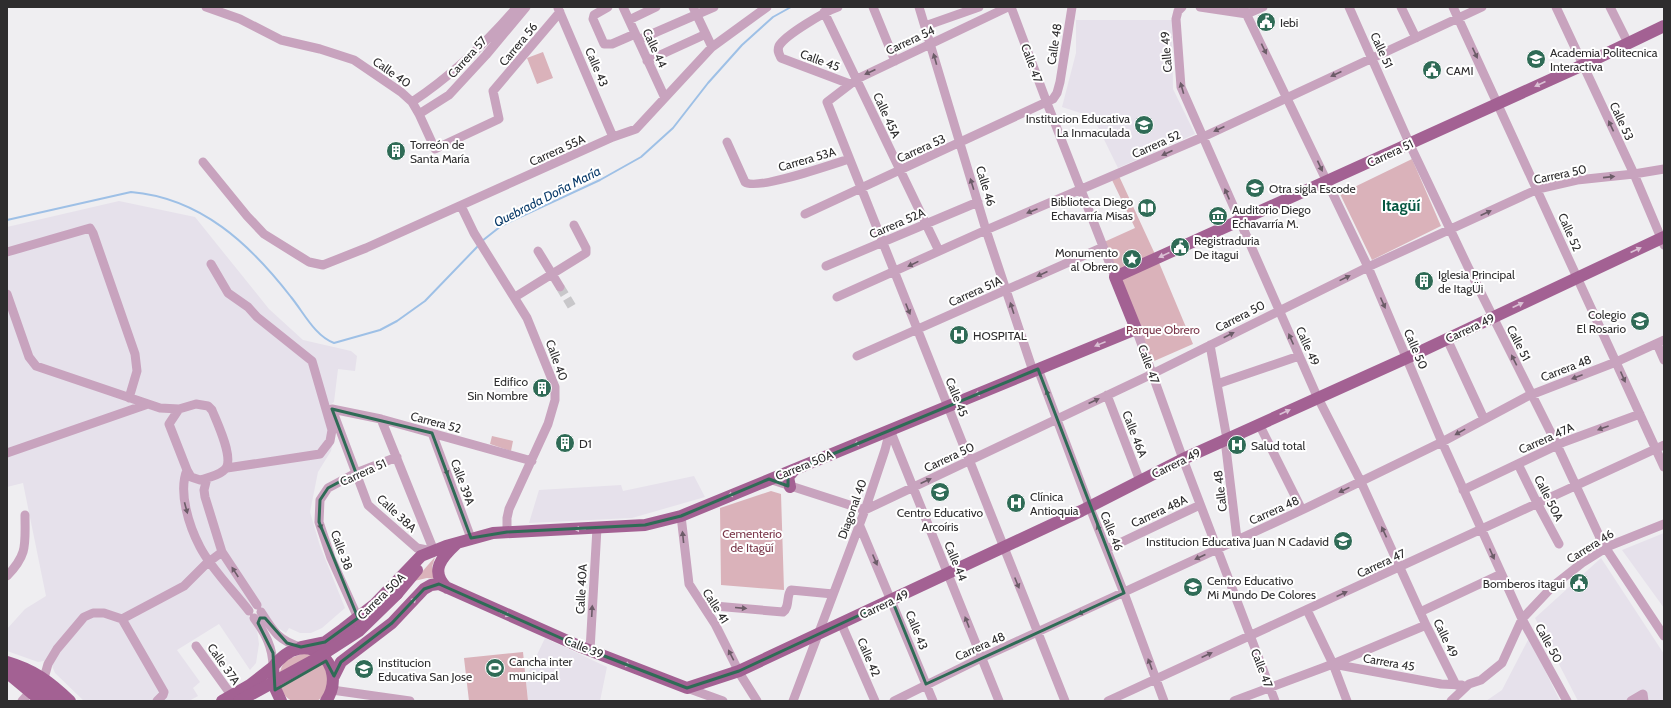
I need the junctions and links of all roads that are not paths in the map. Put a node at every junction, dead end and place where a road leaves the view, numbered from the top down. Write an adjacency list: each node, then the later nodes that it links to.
1 (206, 7): 45 (street, Calle 40)
2 (517, 7): 45 (street, Carrera 57)
3 (526, 7): 49 (street, Carrera 57)
4 (608, 7): 33 (street)
5 (623, 7): 29 (street, Calle 44)
6 (656, 7): 29 (street)
7 (714, 7): 26 (street)
8 (767, 7): 37 (street, Carrera 55A)
9 (838, 7): 27 (street)
10 (873, 7): 40 (street)
11 (919, 7): 30 (street, Calle 46)
12 (978, 7): 30 (street)
13 (1010, 7): 36 (street, Carrera 54); 48 (street, Calle 47)
14 (1072, 7): 48 (street, Calle 48)
15 (1182, 7): 51 (street, Calle 49, one-way to 15)
16 (1200, 7): 25 (street)
17 (1262, 7): 25 (street)
18 (1349, 7): 38 (street, Calle 51)
19 (1401, 7): 34 (street)
20 (1454, 7): 28 (street, Calle 52)
21 (1482, 7): 28 (street, Carrera 52)
22 (1556, 7): 41 (street, Calle 53)
23 (1610, 7): 35 (street)
24 (559, 10): 50 (street, Calle 43); 55 (street, Carrera 56)
25 (1245, 10): 43 (street, Calle 50, one-way to 43)
26 (695, 11): 32 (street); 33 (street)
27 (824, 12): 42 (street, Calle 45A); 42 (street, Calle 45)
28 (1459, 18): 34 (street, Carrera 52); 47 (street, Calle 52, one-way to 47)
29 (629, 20): 33 (street, Calle 44)
30 (925, 26): 36 (street, Calle 46)
31 (1664, 26): 35 (main road, Carrera 51)
32 (706, 34): 37 (street); 39 (street)
33 (637, 37): 39 (street, Calle 44)
34 (1416, 38): 38 (street, Carrera 52)
35 (1628, 43): 41 (main road, Carrera 51)
36 (931, 44): 40 (street, Carrera 54); 53 (street, Calle 46, one-way to 36)
37 (712, 47): 44 (street, Carrera 55A)
38 (1372, 58): 43 (street, Carrera 52, one-way to 43); 54 (street, Calle 51)
39 (647, 60): 44 (street, Calle 44)
40 (895, 61): 42 (street, Carrera 54, one-way to 42)
41 (1583, 65): 47 (main road, Carrera 51, one-way to 47); 60 (street, Calle 53, one-way to 41)
42 (853, 81): 46 (street, Carrera 54); 59 (street, Calle 45A)
43 (1287, 97): 51 (street, Carrera 52, one-way to 51); 61 (street, Calle 50, one-way to 61)
44 (664, 98): 50 (street, Carrera 55A)
45 (412, 102): 49 (street, Calle 40)
46 (827, 102): 56 (street, Calle 45)
47 (1497, 102): 54 (main road, Carrera 51); 63 (street, Calle 52)
48 (1047, 103): 53 (street, Carrera 53); 64 (street, Calle 47)
49 (419, 114): 55 (street, Calle 40)
50 (613, 137): 66 (street, Carrera 55A)
51 (1203, 137): 64 (street, Carrera 52, one-way to 64); 68 (street, Calle 49, one-way to 51)
52 (727, 142): 56 (street, Carrera 53A)
53 (960, 143): 59 (street, Carrera 53); 65 (street, Calle 46, one-way to 53)
54 (1410, 144): 61 (main road, Carrera 51); 71 (street, Calle 51)
55 (434, 149)
56 (849, 159): 62 (street, Calle 45)
57 (203, 162): 66 (street, Carrera 55A)
58 (1664, 169): 60 (street, Carrera 50)
59 (900, 170): 62 (street, Carrera 53); 69 (street, Calle 45A)
60 (1634, 174): 63 (street, Carrera 50, one-way to 60); 73 (street, Calle 53)
61 (1327, 182): 68 (main road, Carrera 51); 81 (street, Calle 50)
62 (861, 188): 67 (street, Carrera 53); 74 (street, Calle 45)
63 (1538, 189): 71 (street, Carrera 50, one-way to 63); 85 (street, Calle 52)
64 (1081, 190): 72 (street, Carrera 52, one-way to 72); 75 (street, Calle 47)
65 (978, 202): 69 (street, Carrera 52A); 72 (street, Calle 46)
66 (461, 206): 89 (street, Calle 40)
67 (805, 214)
68 (1239, 221): 84 (main road, Carrera 51, one-way to 84); 91 (street, Calle 49)
69 (925, 224): 74 (street, Carrera 52A); 77 (street, Calle 45A)
70 (574, 225): 83 (street)
71 (1450, 229): 81 (street, Carrera 50); 92 (street, Calle 51)
72 (986, 230): 77 (street, Carrera 52); 87 (street, Calle 46)
73 (1663, 240): 85 (main road, Carrera 49, one-way to 73)
74 (882, 242): 80 (street, Carrera 52A); 82 (street, Calle 45)
75 (1103, 247): 84 (street, Calle 47); 87 (street, Carrera 51A, one-way to 87)
76 (538, 251): 83 (street)
77 (939, 251): 82 (street, Carrera 52, one-way to 82)
78 (7, 252): 109 (street)
79 (211, 264): 136 (street)
80 (826, 266)
81 (1368, 267): 91 (street, Carrera 50, one-way to 81); 100 (street, Calle 50, one-way to 100)
82 (894, 273): 90 (street, Carrera 52); 94 (street, Calle 45, one-way to 94)
83 (552, 274): 86 (street); 89 (street)
84 (1115, 277): 93 (main road, Calle 47)
85 (1577, 278): 92 (main road, Carrera 49, one-way to 85); 102 (street, Calle 52)
86 (560, 287)
87 (1007, 290): 94 (street, Carrera 51A); 103 (street, Calle 46, one-way to 87)
88 (7, 294): 109 (street)
89 (515, 297): 133 (street, Calle 40)
90 (837, 297)
91 (1278, 310): 97 (street, Carrera 50, one-way to 91); 99 (street, Calle 49, one-way to 91)
92 (1493, 317): 95 (main road, Carrera 49); 106 (street, Calle 51, one-way to 92)
93 (1136, 329): 103 (main road, Carrera 50A, one-way to 103); 104 (street, Calle 47)
94 (917, 330): 98 (street, Carrera 51A); 111 (street, Calle 45)
95 (1447, 338): 100 (main road, Carrera 49); 118 (street)
96 (1660, 342): 101 (street); 102 (street, Carrera 48)
97 (1210, 345): 104 (street, Carrera 50); 105 (street, Calle 48)
98 (857, 356)
99 (1299, 356): 105 (street); 108 (street, Calle 49)
100 (1407, 357): 108 (main road, Carrera 49); 124 (street, Calle 50)
101 (1664, 360)
102 (1616, 362): 106 (street, Carrera 48, one-way to 106); 115 (street, Calle 52, one-way to 115)
103 (1036, 370): 111 (main road, Carrera 50A, one-way to 111); 117 (street, Calle 46, one-way to 103)
104 (1153, 374): 107 (street, Carrera 50); 131 (street, Calle 47)
105 (1217, 384): 123 (street, Calle 48)
106 (1532, 394): 118 (street, Carrera 48); 125 (street, Calle 51)
107 (1107, 395): 117 (street, Carrera 50, one-way to 107); 142 (street, Calle 46A)
108 (1318, 397): 120 (main road, Carrera 49, one-way to 108); 143 (street, Calle 49)
109 (129, 398): 110 (street)
110 (148, 404): 112 (street); 127 (street)
111 (948, 407): 121 (main road, Carrera 50A); 132 (street, Calle 45)
112 (160, 408): 113 (street); 119 (street)
113 (179, 409): 119 (street); 136 (street)
114 (332, 409): 116 (street, Carrera 52); 139 (street, Calle 38A)
115 (1640, 414): 125 (street, Carrera 47A, one-way to 125); 126 (street, Calle 52)
116 (382, 419): 122 (street, Carrera 52); 129 (street)
117 (1057, 419): 132 (street, Carrera 50); 151 (street, Calle 46)
118 (1484, 419): 124 (street, Carrera 48, one-way to 124)
119 (169, 424): 137 (street)
120 (1259, 424): 123 (main road, Carrera 49); 153 (street)
121 (890, 430): 128 (street, Calle 44); 130 (street, Diagonal 40); 138 (main road, Carrera 50A, one-way to 138)
122 (432, 434): 133 (street, Carrera 52); 161 (street, Calle 39A, one-way to 161)
123 (1226, 440): 131 (main road, Carrera 49); 162 (street, Calle 48)
124 (1442, 442): 143 (street, Carrera 48); 148 (street, Calle 50)
125 (1557, 445): 134 (street, Carrera 47A); 145 (street, Calle 51)
126 (1660, 447): 135 (street, Calle 52); 145 (street, Carrera 47)
127 (7, 453)
128 (899, 454): 130 (street); 147 (street, Calle 44)
129 (397, 458): 139 (street, Carrera 51); 169 (street)
130 (882, 459): 152 (street, Diagonal 40)
131 (1182, 459): 142 (main road, Carrera 49); 150 (street, Calle 47)
132 (969, 460): 147 (street, Carrera 50, one-way to 132); 164 (street, Calle 45)
133 (532, 461): 160 (street, Calle 40)
134 (1518, 464): 148 (street, Carrera 47A); 149 (street, Calle 50A)
135 (1664, 467)
136 (227, 468): 140 (street)
137 (187, 470): 140 (street); 170 (street, one-way to 170)
138 (794, 470): 141 (main road, Carrera 50A); 144 (main road)
139 (356, 474): 146 (street, Carrera 51); 169 (street, Calle 38A)
140 (207, 478): 168 (street)
141 (769, 479): 144 (street); 155 (main road, Carrera 50A, one-way to 155)
142 (1140, 481): 151 (main road, Carrera 49)
143 (1361, 482): 153 (street, Carrera 48, one-way to 153); 171 (street, Calle 49, one-way to 143)
144 (790, 486): 152 (street)
145 (1575, 486): 149 (street, Carrera 47); 167 (street, Calle 51)
146 (328, 488): 184 (street, Calle 38, one-way to 184)
147 (912, 488): 152 (street, Carrera 50); 172 (street, Calle 44)
148 (1463, 490): 159 (street, Calle 50)
149 (1537, 503): 159 (street, Carrera 47); 163 (street, Calle 50A)
150 (1200, 505): 165 (street, Carrera 48A); 166 (street, Calle 47)
151 (1089, 507): 164 (main road, Carrera 49); 165 (street, Calle 46, one-way to 151)
152 (865, 510): 156 (street, Diagonal 40)
153 (1302, 510): 162 (street, Carrera 48)
154 (24, 516): 174 (street)
155 (681, 516): 158 (main road, Carrera 50A); 180 (street, Calle 41, one-way to 155)
156 (859, 524): 177 (street, Diagonal 40); 179 (street, Calle 43, one-way to 179)
157 (1664, 524): 167 (street, Carrera 46)
158 (596, 528): 160 (main road, Carrera 50A, one-way to 160); 195 (street, Calle 40A, one-way to 158)
159 (1481, 529): 171 (street, Carrera 47); 173 (street, Calle 50, one-way to 173)
160 (507, 532): 161 (main road, Carrera 50A)
161 (471, 538): 169 (main road, Carrera 50A)
162 (1237, 539): 166 (street, Carrera 48)
163 (1559, 544)
164 (1003, 547): 172 (main road, Carrera 49); 190 (street, Calle 45, one-way to 190)
165 (1107, 549): 176 (street, Calle 46)
166 (1217, 549): 176 (street, Carrera 48, one-way to 176); 191 (street, Calle 47)
167 (1605, 549): 186 (street, Carrera 46); 192 (street, Calle 51)
168 (222, 552): 170 (street); 183 (street, one-way to 168)
169 (439, 553): 175 (main road); 178 (main road); 184 (main road, Carrera 50A)
170 (210, 562): 183 (street); 185 (street)
171 (1400, 567): 181 (street, Carrera 47, one-way to 171); 182 (street, Calle 49)
172 (948, 573): 179 (main road, Carrera 49); 196 (street, Calle 44, one-way to 172)
173 (1501, 574): 182 (street); 186 (street, Calle 50)
174 (7, 576)
175 (443, 586): 178 (main road); 195 (main road, Calle 39, one-way to 195); 202 (main road, Carrera 50A, one-way to 175)
176 (1124, 593): 190 (street, Carrera 48, one-way to 190); 204 (street, Calle 46, one-way to 176)
177 (833, 594): 180 (street, one-way to 177); 189 (street, Diagonal 40)
178 (399, 597): 213 (main road, bridge); 221 (main road)
179 (892, 600): 187 (main road, Carrera 49); 205 (street, Calle 43)
180 (702, 605): 200 (street, Calle 41, one-way to 180)
181 (1307, 610): 191 (street, Carrera 47); 198 (street)
182 (1420, 612): 188 (street, Calle 49)
183 (257, 615): 194 (street); 199 (street)
184 (358, 618): 194 (main road, Carrera 50A)
185 (122, 619): 203 (street); 220 (street)
186 (1522, 619): 206 (street, Carrera 46); 237 (street, Calle 50)
187 (841, 623): 189 (main road, Carrera 49); 226 (street, Calle 42)
188 (1426, 625): 198 (street); 207 (street, Calle 49)
189 (818, 634): 200 (main road, Carrera 49); 225 (street, Diagonal 40)
190 (1037, 634): 196 (street, Carrera 48); 230 (street, Calle 45)
191 (1250, 636): 204 (street, Carrera 47, one-way to 191); 209 (street, Calle 47)
192 (1664, 636)
193 (196, 646): 213 (street, Calle 37A)
194 (301, 647): 199 (main road, Carrera 50A); 202 (main road)
195 (590, 650): 208 (main road, Calle 39, one-way to 208)
196 (981, 658): 205 (street, Carrera 48); 229 (street, Calle 44)
197 (7, 662): 203 (main road)
198 (1333, 664): 207 (street, Carrera 45); 209 (street); 235 (street)
199 (273, 667): 213 (main road); 214 (main road)
200 (739, 671): 208 (main road, Carrera 49); 224 (street, Calle 41)
201 (7, 672): 210 (main road); 218 (main road)
202 (334, 676): 211 (main road)
203 (44, 678): 219 (main road)
204 (1155, 679): 231 (street, Carrera 47); 232 (street, Calle 46)
205 (926, 684): 227 (street, Carrera 48); 228 (street, Calle 43)
206 (1469, 684): 207 (street, Carrera 45); 236 (street)
207 (1456, 685)
208 (687, 688): 223 (street, Calle 39)
209 (1269, 688): 233 (street); 234 (street, Calle 47)
210 (31, 691): 216 (street); 217 (main road)
211 (330, 696): 215 (street)
212 (1644, 698): 238 (street)
213 (231, 699)
214 (277, 699)
215 (384, 700): 222 (street)
216 (22, 701)
217 (41, 701)
218 (56, 701)
219 (70, 701)
220 (157, 701)
221 (255, 701)
222 (410, 701)
223 (723, 701)
224 (757, 701)
225 (793, 701)
226 (875, 701)
227 (894, 701)
228 (933, 701)
229 (999, 701)
230 (1065, 701)
231 (1108, 701)
232 (1164, 701)
233 (1234, 701)
234 (1275, 701)
235 (1347, 701)
236 (1451, 701)
237 (1568, 701)
238 (1631, 701)

